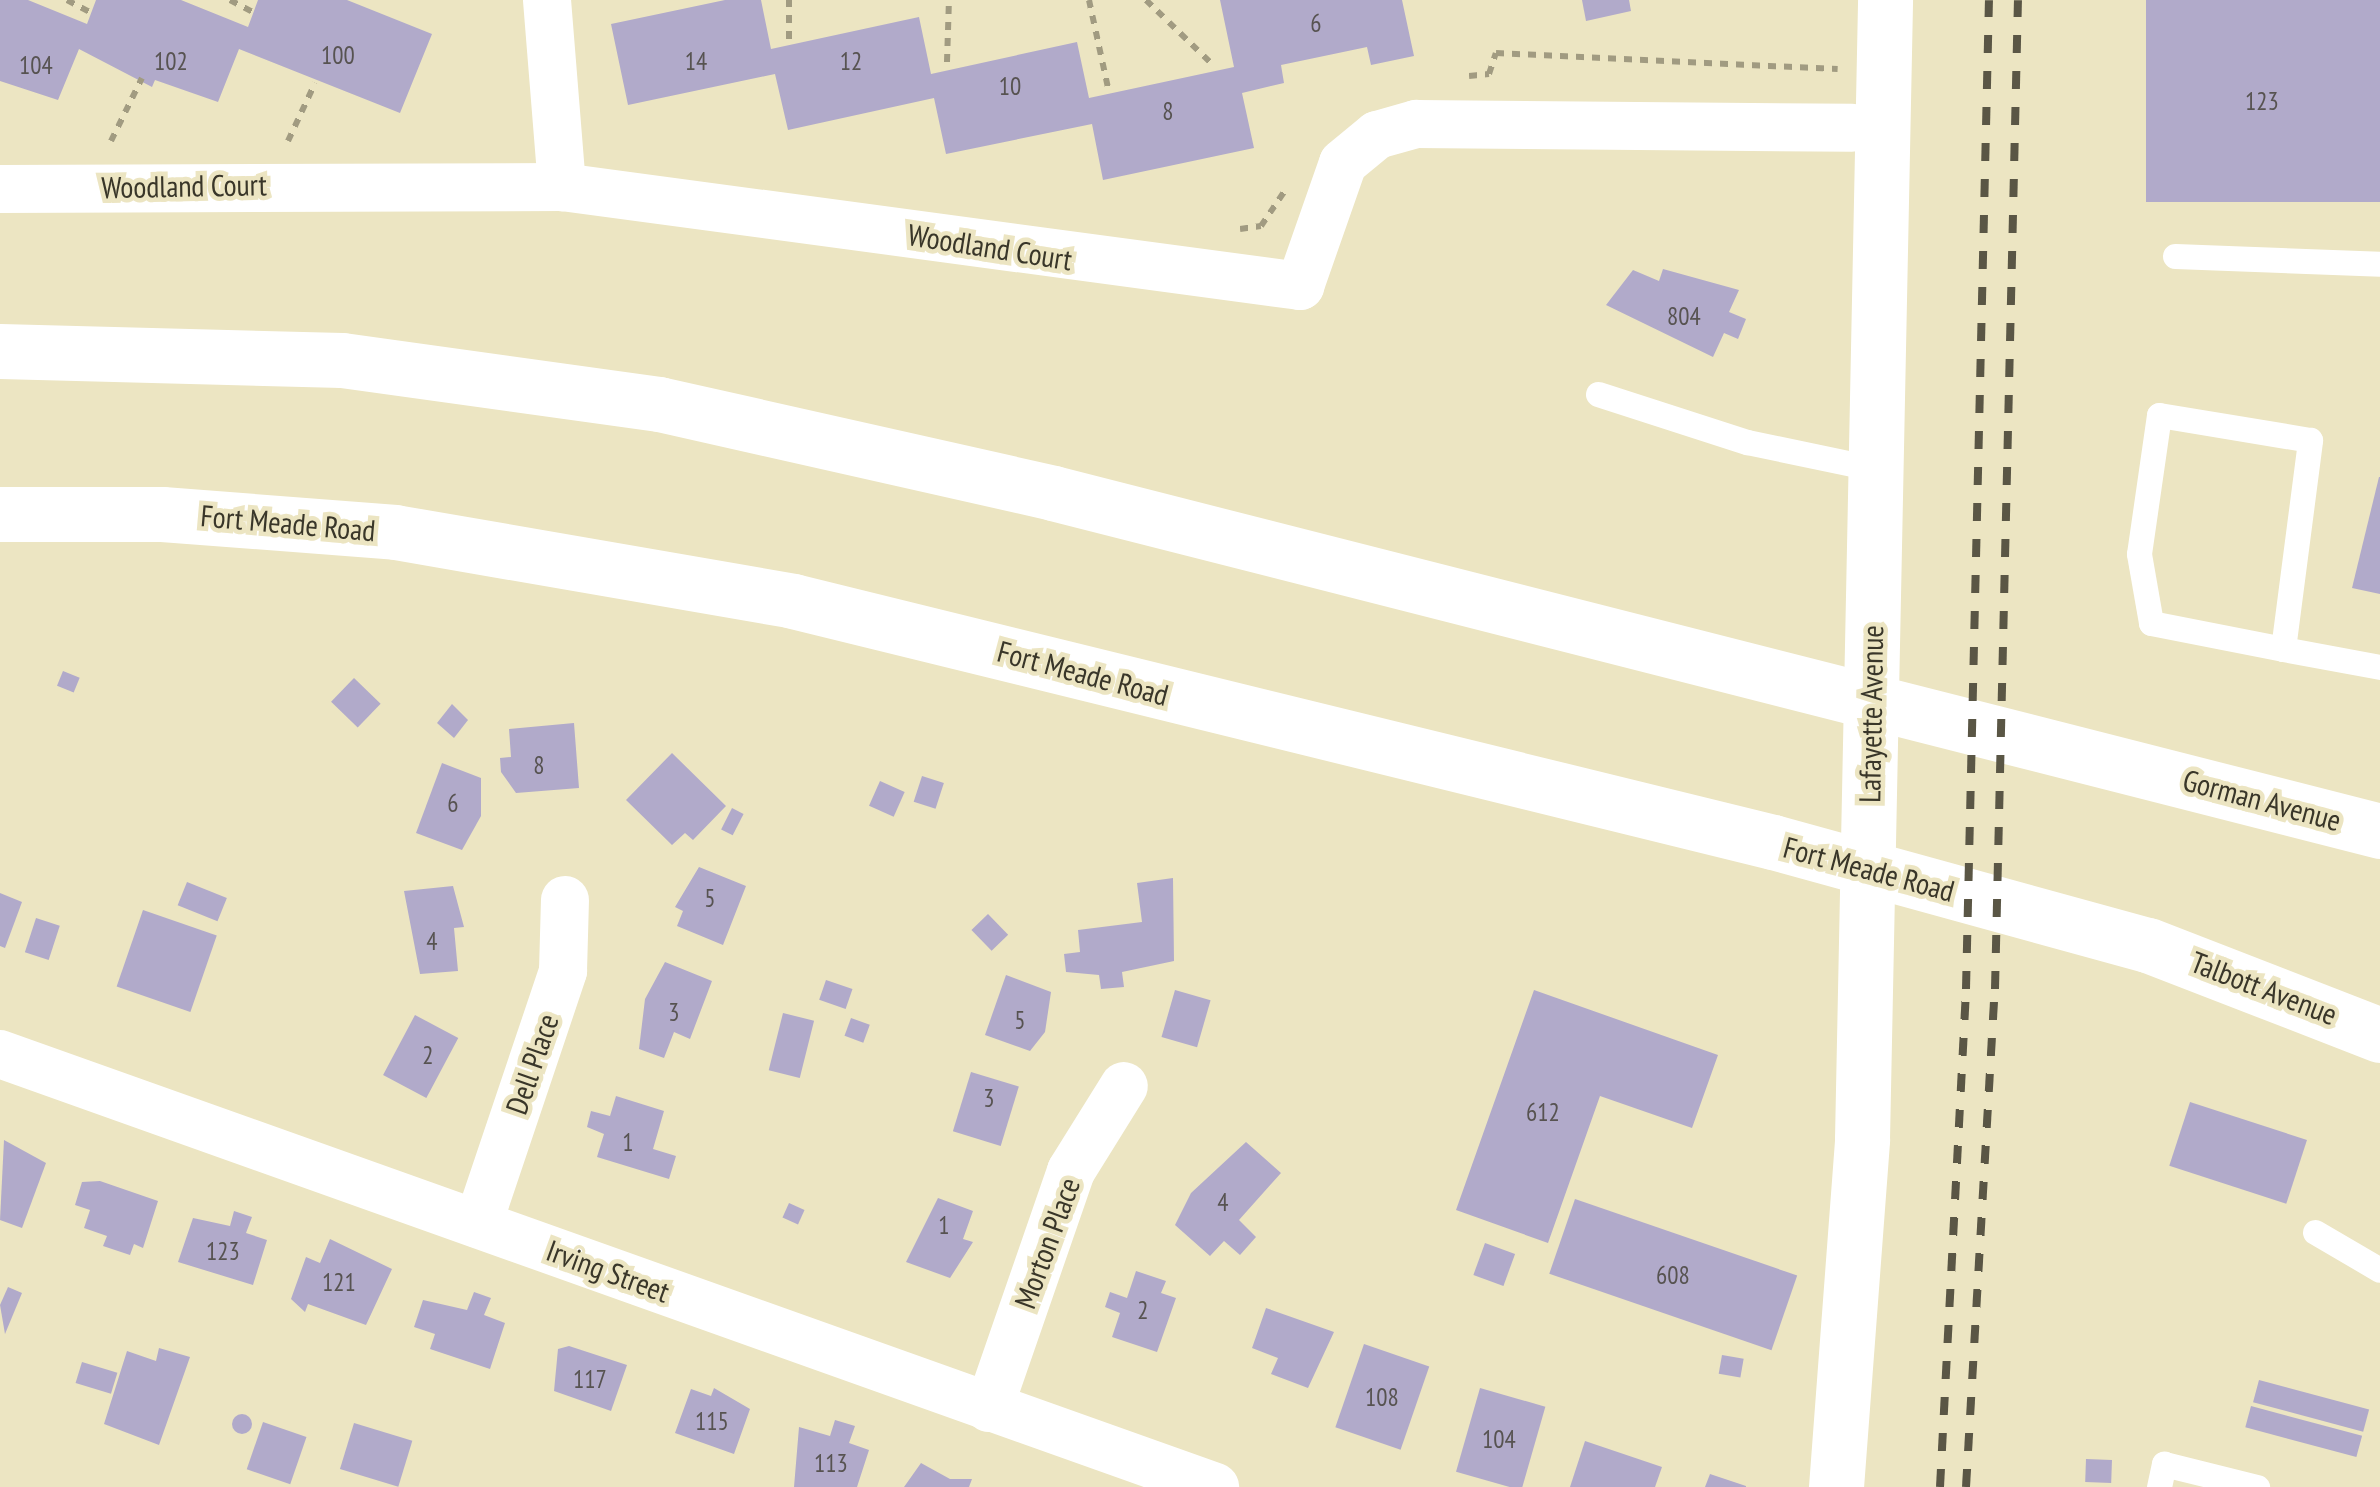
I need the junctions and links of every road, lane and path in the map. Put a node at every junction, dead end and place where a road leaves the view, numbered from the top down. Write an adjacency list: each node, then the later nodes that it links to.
1 (66, 0): 10 (path)
2 (230, 0): 9 (path)
3 (546, 0): 27 (street)
4 (789, 0): 11 (path)
5 (949, 0): 12 (path)
6 (1089, 0): 18 (path)
7 (1146, 0): 13 (path)
8 (1885, 0): 19 (main road, Lafayette Avenue)
9 (253, 12)
10 (91, 13)
11 (789, 39)
12 (947, 62)
13 (1214, 66)
14 (1844, 70): 16 (path)
15 (142, 78): 21 (path)
16 (1452, 78)
17 (315, 83): 24 (path)
18 (1108, 88)
19 (1867, 128): 27 (street, Woodland Court); 34 (main road, Lafayette Avenue)
20 (92, 141): 21 (path)
21 (111, 141): 22 (path)
22 (129, 141)
23 (276, 141): 24 (path)
24 (288, 141): 25 (path)
25 (306, 142)
26 (1296, 176): 29 (path)
27 (562, 187): 28 (street, Woodland Court)
28 (0, 189)
29 (1222, 227)
30 (2175, 256): 31 (lane)
31 (2380, 264)
32 (0, 350): 38 (main road, Gorman Avenue)
33 (1598, 394): 34 (lane)
34 (1876, 469): 49 (main road, Lafayette Avenue)
35 (0, 514): 40 (main road, Fort Meade Road)
36 (2283, 649): 36 (lane); 37 (lane)
37 (2380, 667)
38 (2380, 831)
39 (565, 900): 44 (street, Dell Place)
40 (2148, 944): 41 (main road, Talbott Avenue)
41 (2380, 1035)
42 (0, 1054): 44 (street, Irving Street)
43 (1124, 1086): 47 (street, Morton Place)
44 (478, 1224): 47 (street, Irving Street)
45 (2315, 1232): 46 (lane)
46 (2380, 1270)
47 (989, 1408): 48 (street, Irving Street)
48 (1215, 1487)
49 (1836, 1487)
50 (2159, 1487): 51 (lane)
51 (2257, 1487)

